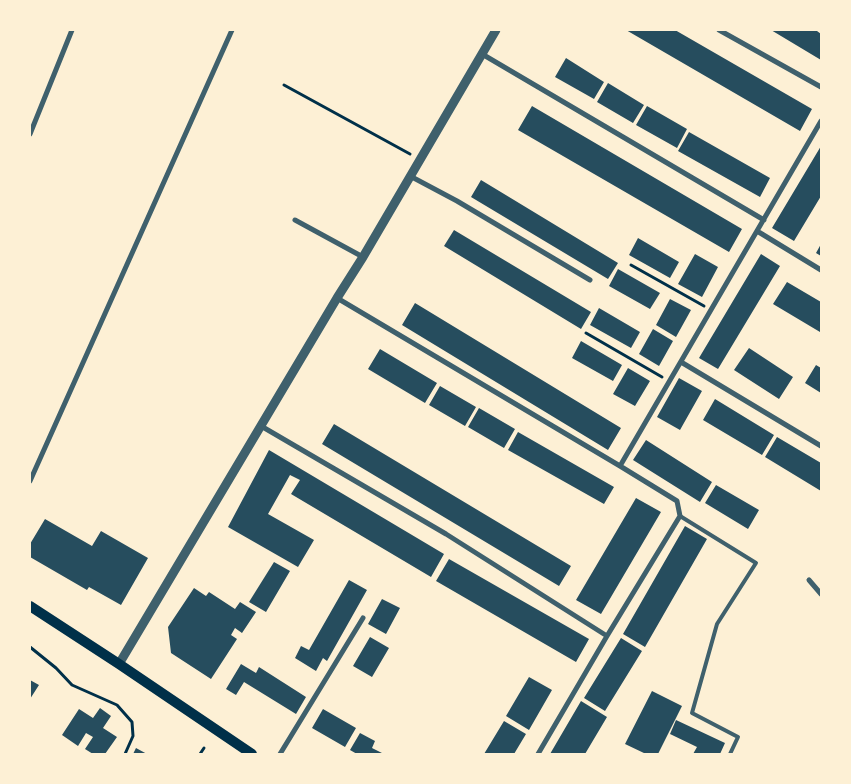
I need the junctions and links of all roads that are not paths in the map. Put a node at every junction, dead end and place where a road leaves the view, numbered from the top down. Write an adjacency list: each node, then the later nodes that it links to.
1 (72, 30): 8 (street)
2 (232, 30): 21 (street)
3 (496, 30): 5 (street)
4 (718, 30): 6 (street)
5 (482, 54): 9 (street); 11 (street)
6 (821, 87)
7 (821, 121): 11 (street)
8 (30, 134)
9 (410, 176): 13 (street); 15 (street)
10 (295, 220): 13 (street)
11 (764, 220): 12 (street)
12 (757, 232): 14 (street); 17 (street)
13 (363, 257): 16 (street)
14 (821, 270)
15 (590, 280)
16 (337, 298): 18 (street); 20 (street)
17 (681, 362): 19 (street); 20 (street)
18 (261, 426): 27 (street); 28 (street)
19 (821, 446)
20 (620, 466): 22 (street)
21 (30, 480)
22 (680, 516): 27 (street); 32 (lane)
23 (809, 580): 24 (street)
24 (821, 594)
25 (30, 606): 28 (main road)
26 (362, 618): 30 (street)
27 (607, 636): 31 (street)
28 (119, 664): 29 (main road)
29 (252, 754)
30 (280, 754)
31 (538, 754)
32 (730, 754)

